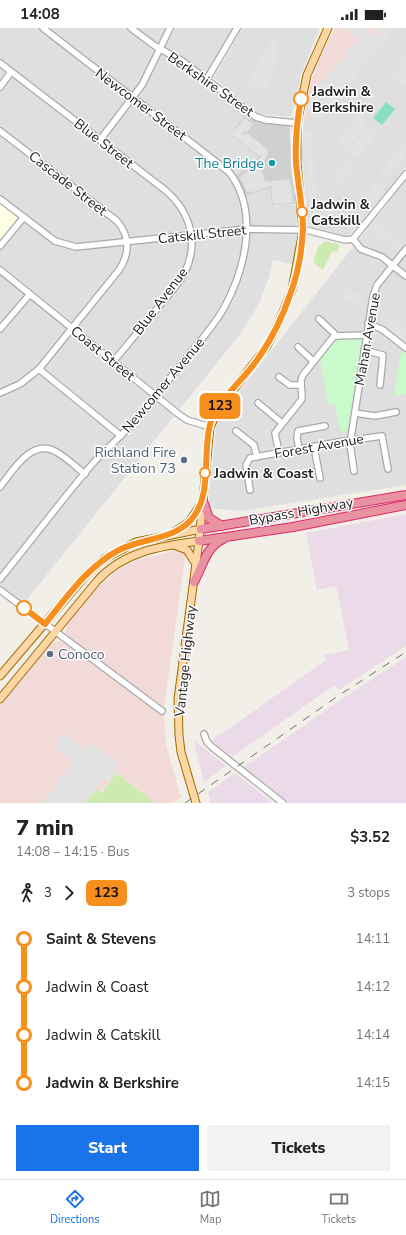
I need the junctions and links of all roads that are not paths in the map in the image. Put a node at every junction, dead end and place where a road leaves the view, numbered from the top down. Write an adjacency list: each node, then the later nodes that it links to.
1 (43, 28): 11 (street, Newcomer Street)
2 (131, 28): 6 (street, Berkshire Street)
3 (170, 28): 6 (street)
4 (237, 28): 9 (street)
5 (328, 28): 12 (main road)
6 (160, 49): 9 (street, Berkshire Street); 11 (street)
7 (0, 63): 8 (street, Blue Street)
8 (11, 72): 10 (street); 14 (street, Blue Street)
9 (207, 79): 12 (street, Berkshire Street)
10 (0, 87)
11 (132, 97): 14 (street); 18 (street, Newcomer Street)
12 (297, 123): 19 (main road)
13 (0, 131): 22 (street, Cascade Street)
14 (100, 140): 20 (street, Blue Street)
15 (406, 174): 21 (street)
16 (0, 199): 17 (street, Catskill Street)
17 (24, 217): 22 (street, Catskill Street); 23 (street)
18 (246, 229): 19 (street, Catskill Street); 20 (street, Catskill Street); 45 (street, Newcomer Avenue)
19 (303, 230): 21 (street, Catskill Street); 51 (main road)
20 (192, 235): 22 (street, Catskill Street); 39 (street, Blue Avenue)
21 (353, 239): 25 (street)
22 (127, 242): 31 (street)
23 (0, 246)
24 (406, 249): 25 (street, Mahan Avenue)
25 (393, 265): 27 (street); 30 (street, Mahan Avenue)
26 (0, 270): 28 (street, Coast Street)
27 (406, 276)
28 (30, 294): 31 (street, Coast Street); 32 (street)
29 (319, 319): 34 (street)
30 (368, 323): 33 (street, Mahan Avenue); 36 (street)
31 (72, 328): 39 (street, Coast Street); 40 (street)
32 (0, 329)
33 (367, 335): 34 (street); 37 (street, Mahan Avenue)
34 (337, 336): 38 (street)
35 (298, 347): 38 (street)
36 (406, 348)
37 (364, 350): 43 (street); 48 (street, Mahan Avenue)
38 (313, 361): 42 (street)
39 (113, 362): 45 (street, Coast Street)
40 (38, 369): 44 (street); 53 (street)
41 (279, 376): 42 (street)
42 (301, 385): 49 (street)
43 (380, 385)
44 (0, 393)
45 (155, 396): 51 (street, Coast Street); 53 (street, Newcomer Avenue)
46 (258, 403): 49 (street)
47 (396, 412): 48 (street)
48 (355, 413): 54 (street, Mahan Avenue)
49 (282, 423): 57 (street)
50 (325, 426): 56 (street)
51 (210, 427): 66 (main road, Vantage Highway)
52 (236, 430): 58 (street)
53 (121, 436): 61 (street, Newcomer Avenue)
54 (351, 440): 55 (street, Forest Avenue); 59 (street, Forest Avenue); 60 (street, Mahan Avenue)
55 (314, 447): 56 (street, Forest Avenue); 62 (street)
56 (299, 449): 57 (street, Forest Avenue)
57 (279, 453): 58 (street, Forest Avenue)
58 (257, 457): 64 (street)
59 (388, 469)
60 (354, 472)
61 (85, 474): 63 (street); 75 (street, Newcomer Avenue)
62 (320, 478)
63 (0, 487)
64 (250, 490)
65 (406, 495): 68 (highway, Bypass Highway)
66 (203, 501): 68 (highway); 69 (main road, Vantage Highway); 70 (main road)
67 (406, 505): 71 (highway, Bypass Highway)
68 (223, 526): 69 (highway, Bypass Highway)
69 (200, 529): 70 (main road); 72 (main road, Vantage Highway)
70 (170, 534): 78 (main road)
71 (230, 536): 72 (highway, Bypass Highway); 76 (highway)
72 (199, 541): 73 (main road); 74 (main road, Vantage Highway)
73 (174, 545): 74 (main road); 79 (main road)
74 (196, 564): 76 (main road, Vantage Highway)
75 (0, 579)
76 (194, 582): 84 (main road, Vantage Highway)
77 (0, 590): 78 (street)
78 (45, 624): 79 (street); 80 (main road)
79 (56, 632): 81 (main road); 82 (street)
80 (0, 676)
81 (0, 699)
82 (162, 711)
83 (204, 734): 85 (street)
84 (196, 803)
85 (283, 803)

